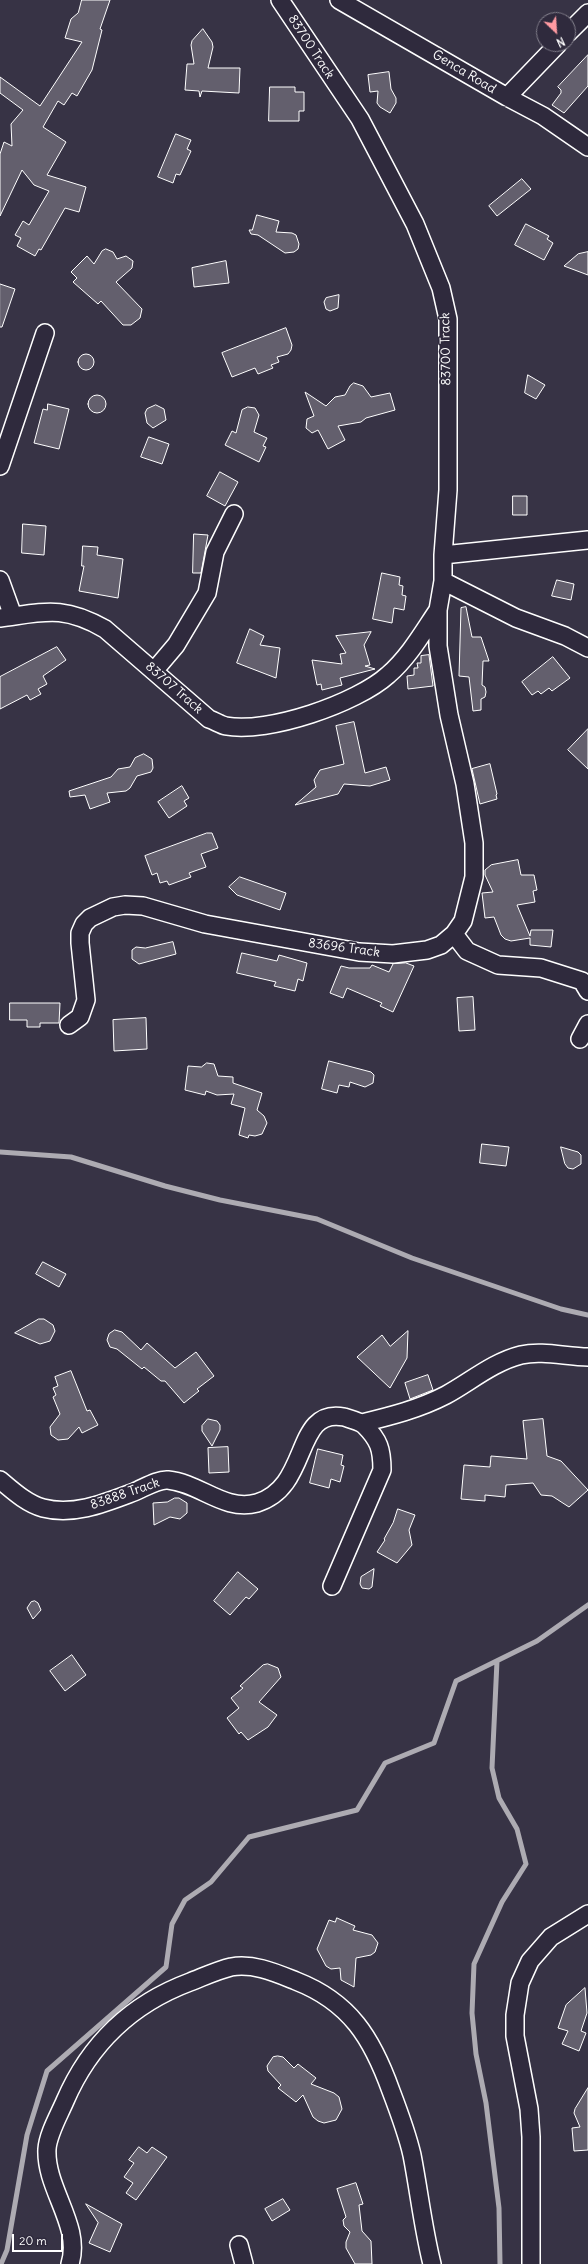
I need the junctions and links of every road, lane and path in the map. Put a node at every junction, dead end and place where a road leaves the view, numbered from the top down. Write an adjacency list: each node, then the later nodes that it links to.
1 (280, 0): 12 (street, 83700 Track)
2 (339, 0): 6 (street, Genca Road)
3 (588, 13): 4 (street)
4 (576, 25)
5 (550, 52): 6 (street)
6 (507, 97): 7 (street, Genca Road)
7 (588, 147)
8 (45, 332): 9 (street)
9 (0, 466)
10 (234, 514): 18 (street)
11 (588, 540): 12 (street)
12 (443, 555): 14 (street, 83700 Track)
13 (0, 580): 16 (street)
14 (443, 582): 15 (street, 83696 Track); 17 (street)
15 (438, 610): 18 (street, 83707 Track); 19 (street, 83696 Track)
16 (7, 617): 18 (street, 83707 Track)
17 (588, 648)
18 (154, 671)
19 (454, 934): 20 (street); 22 (street, 83696 Track)
20 (588, 991)
21 (588, 1024): 23 (street)
22 (69, 1025)
23 (580, 1039)
24 (588, 1357): 25 (street)
25 (362, 1423): 26 (street, 83888 Track); 27 (street)
26 (0, 1480)
27 (332, 1586)
28 (588, 1914): 33 (street)
29 (239, 2245): 31 (street)
30 (70, 2264): 32 (street)
31 (244, 2264)
32 (432, 2264)
33 (532, 2264)

